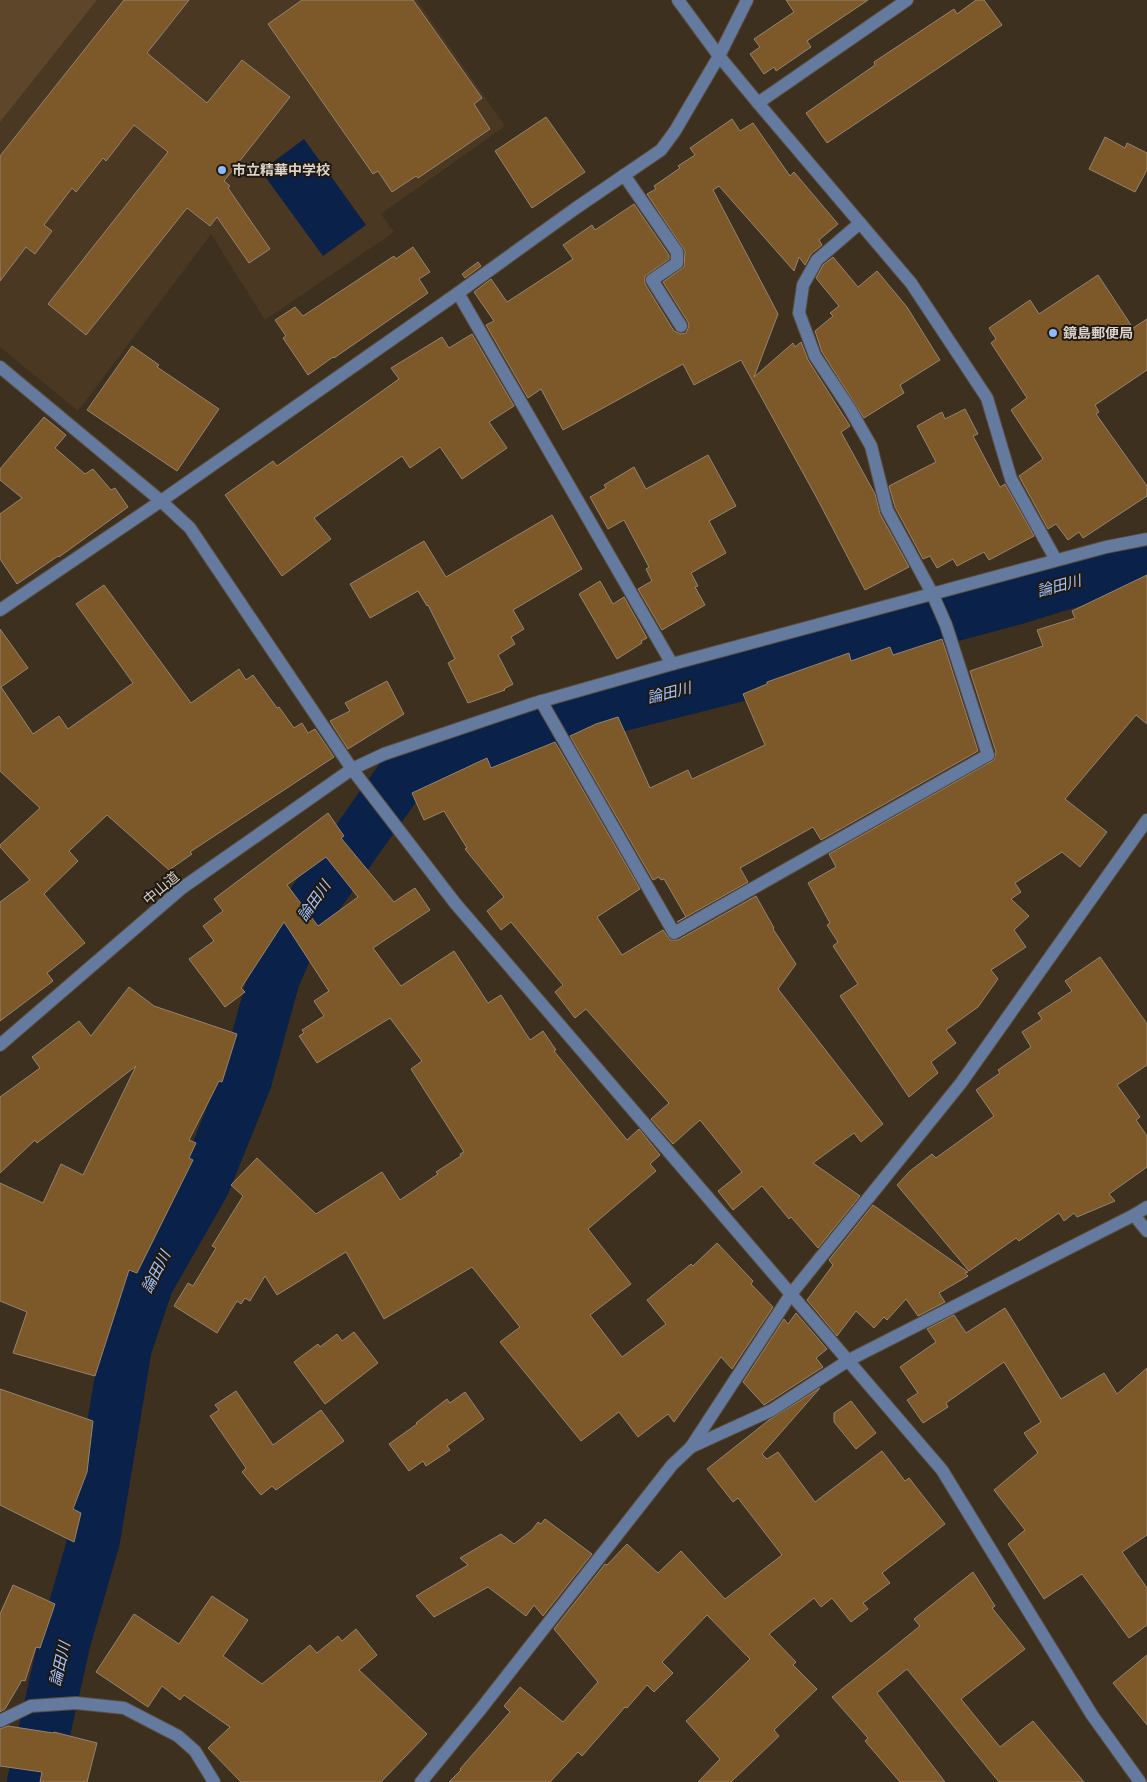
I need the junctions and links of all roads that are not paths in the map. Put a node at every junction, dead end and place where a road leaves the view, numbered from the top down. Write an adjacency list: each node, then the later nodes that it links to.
1 (678, 0): 4 (street)
2 (747, 0): 4 (street)
3 (907, 0): 5 (street)
4 (719, 56): 5 (street); 6 (street)
5 (758, 103): 7 (street)
6 (624, 175): 8 (street); 9 (street)
7 (860, 223): 13 (street); 14 (street)
8 (458, 294): 11 (street); 16 (street)
9 (681, 326)
10 (0, 367): 11 (street)
11 (161, 501): 15 (street); 18 (street)
12 (1147, 539): 13 (street, 中山道)
13 (1056, 560): 14 (street, 中山道)
14 (932, 593): 16 (street, 中山道); 17 (street)
15 (0, 610)
16 (672, 664): 17 (street, 中山道)
17 (541, 701): 18 (street, 中山道)
18 (352, 769): 20 (street, 中山道); 24 (street)
19 (1147, 820): 24 (street)
20 (0, 1045)
21 (1147, 1207): 22 (street)
22 (1134, 1215): 23 (street); 25 (street)
23 (1147, 1231)
24 (792, 1294): 25 (street); 26 (street)
25 (849, 1360): 26 (street); 30 (street)
26 (691, 1447): 29 (street)
27 (0, 1721): 28 (street)
28 (214, 1782)
29 (421, 1782)
30 (1140, 1782)

